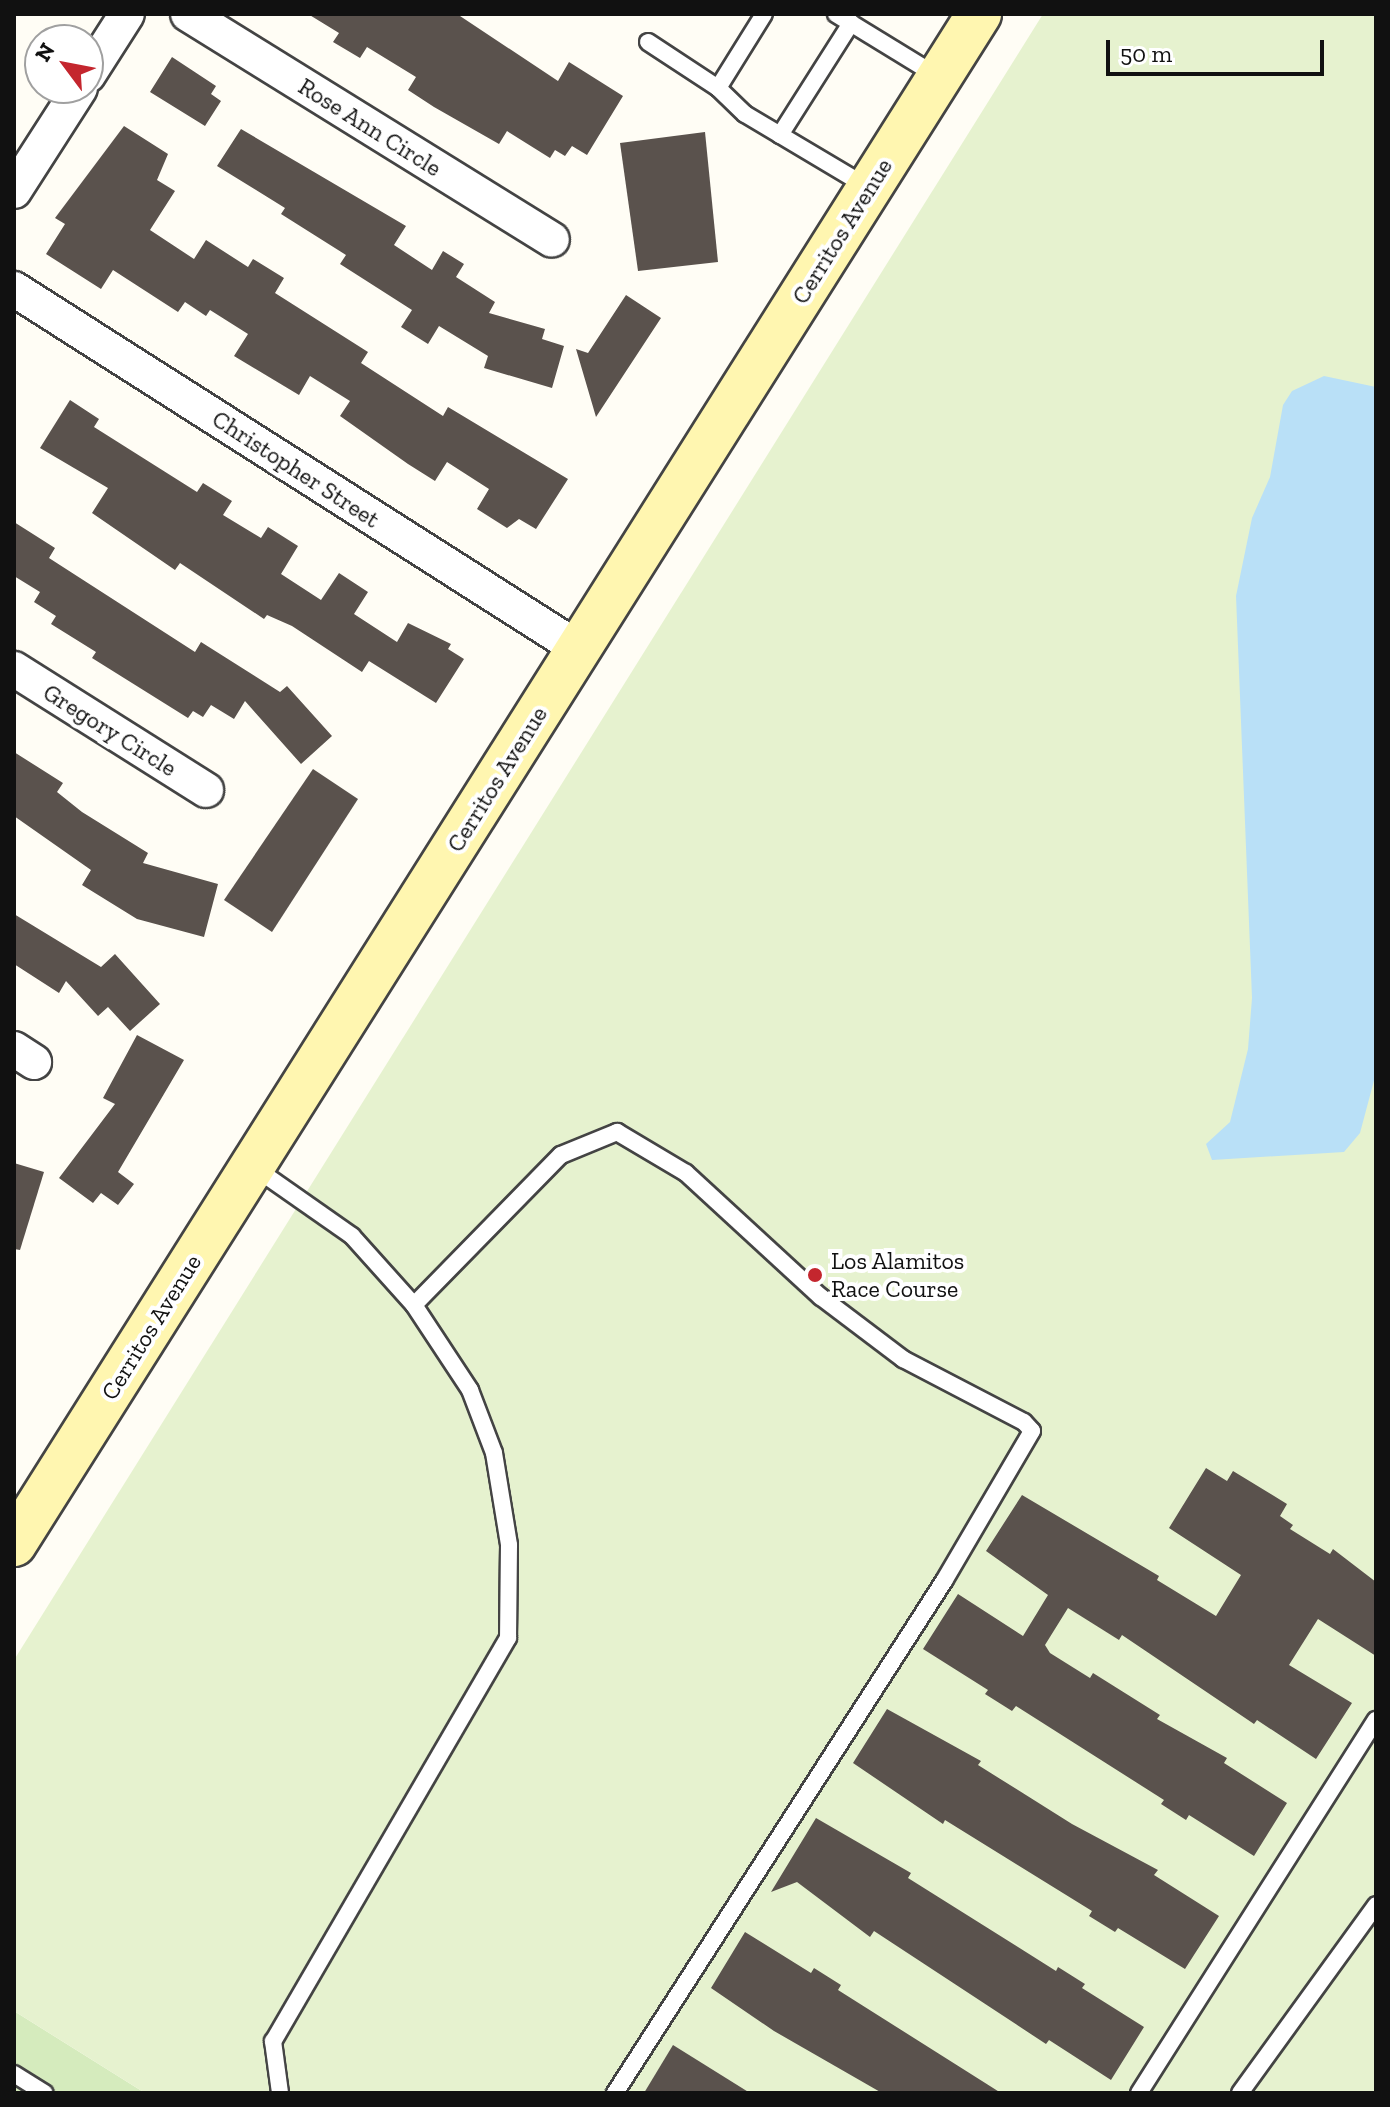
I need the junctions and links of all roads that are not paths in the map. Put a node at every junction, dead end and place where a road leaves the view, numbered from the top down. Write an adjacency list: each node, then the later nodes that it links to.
1 (127, 14): 7 (street)
2 (188, 14): 14 (street, Rose Ann Circle)
3 (764, 14): 9 (lane)
4 (979, 14): 8 (main road, Cerritos Avenue)
5 (843, 18): 8 (lane); 11 (lane)
6 (648, 42): 9 (lane)
7 (104, 50)
8 (939, 77): 12 (main road, Cerritos Avenue)
9 (718, 88): 11 (lane)
10 (70, 104): 13 (street)
11 (780, 135): 12 (lane)
12 (869, 188): 16 (main road, Cerritos Avenue)
13 (14, 191)
14 (552, 240)
15 (14, 289): 16 (street, Christopher Street)
16 (579, 649): 19 (main road, Cerritos Avenue)
17 (14, 669): 18 (street, Gregory Circle)
18 (206, 790)
19 (253, 1166): 20 (lane); 21 (main road, Cerritos Avenue)
20 (414, 1305): 26 (lane); 27 (lane)
21 (14, 1544)
22 (1376, 1720): 28 (lane)
23 (1376, 1905): 29 (lane)
24 (14, 2074): 25 (lane)
25 (44, 2093)
26 (280, 2093)
27 (615, 2093)
28 (1139, 2093)
29 (1240, 2093)

